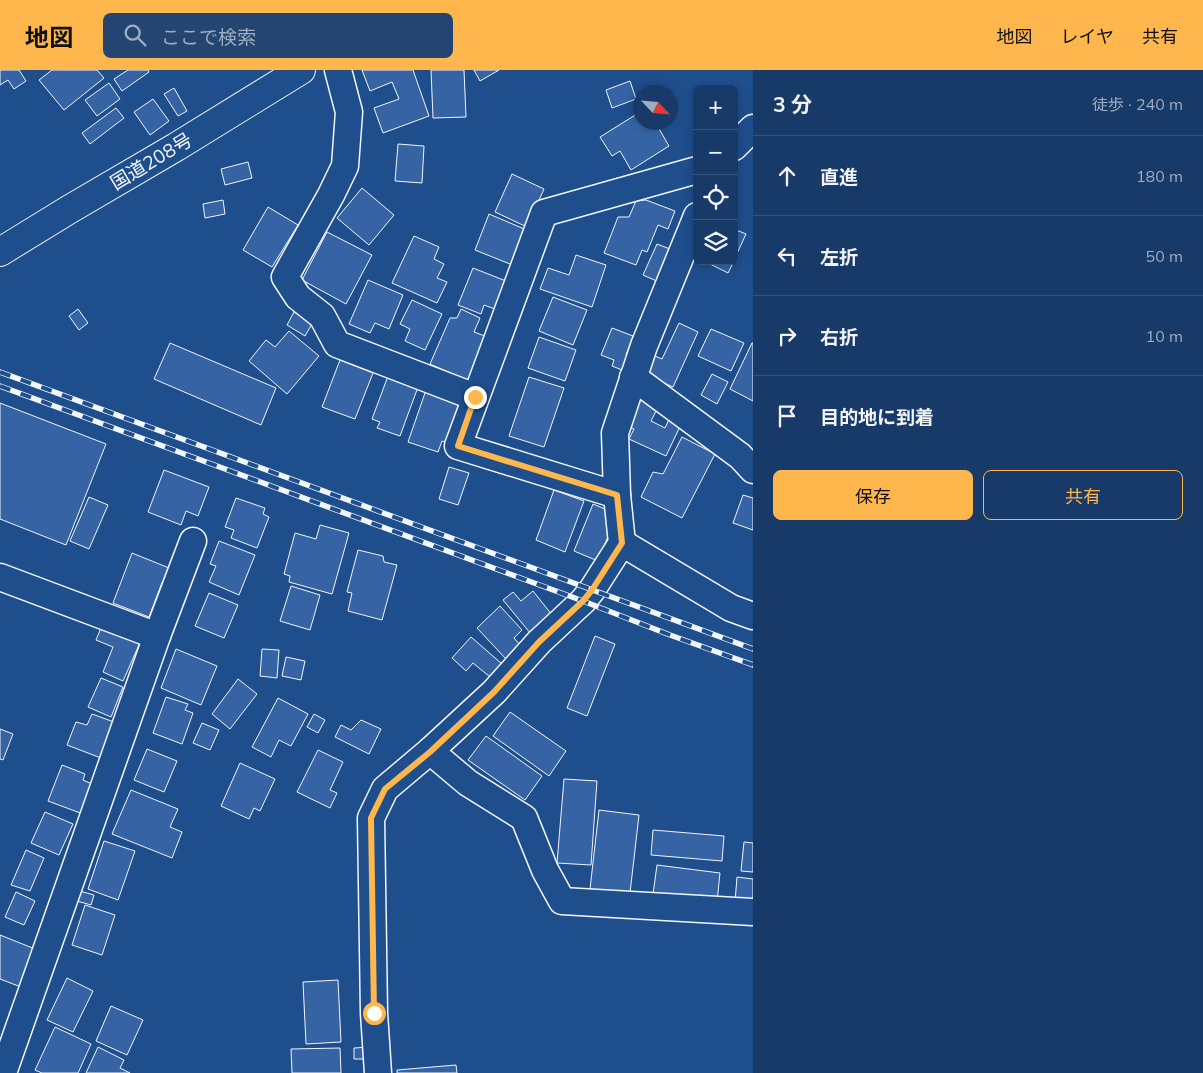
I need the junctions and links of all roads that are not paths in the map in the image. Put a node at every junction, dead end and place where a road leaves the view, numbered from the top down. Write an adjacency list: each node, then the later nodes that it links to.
1 (301, 70): 7 (highway, 国道208号)
2 (338, 70): 9 (street)
3 (753, 128): 4 (street)
4 (738, 144)
5 (693, 171): 9 (street)
6 (695, 220): 8 (street)
7 (0, 252)
8 (633, 377): 10 (street); 11 (street)
9 (475, 397): 11 (street)
10 (753, 470)
11 (617, 495): 13 (street)
12 (193, 541): 16 (street)
13 (622, 543): 15 (street); 17 (street)
14 (0, 577): 16 (street)
15 (753, 616)
16 (157, 636): 19 (street)
17 (430, 752): 18 (street); 20 (street)
18 (753, 912)
19 (3, 1073)
20 (378, 1073)

